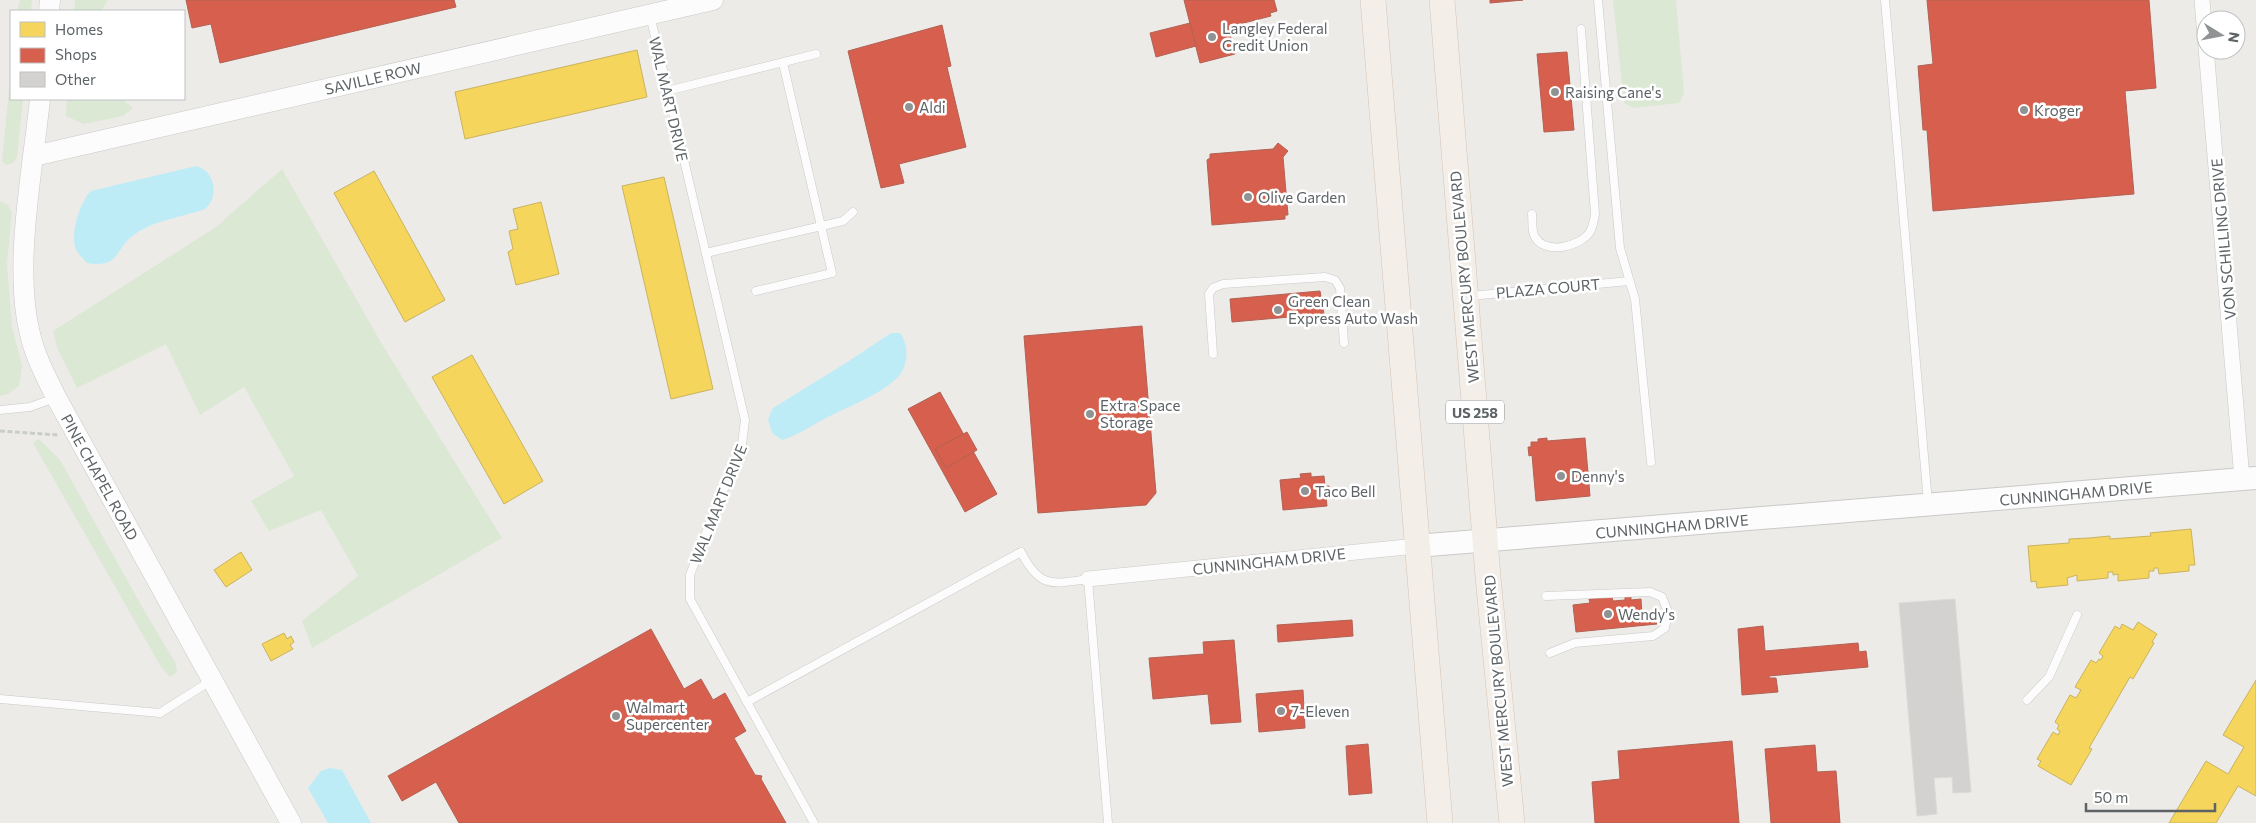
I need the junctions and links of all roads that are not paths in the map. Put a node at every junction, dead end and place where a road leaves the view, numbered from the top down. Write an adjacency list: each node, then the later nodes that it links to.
1 (712, 0): 7 (street, SAVILLE ROW)
2 (1373, 0): 29 (main road)
3 (1442, 0): 20 (main road, WEST MERCURY BOULEVARD / US 258)
4 (1598, 0): 18 (lane)
5 (1885, 0): 27 (lane)
6 (2202, 0): 26 (street, VON SCHILLING DRIVE)
7 (650, 15): 11 (lane, WAL MART DRIVE); 13 (street, SAVILLE ROW)
8 (1581, 29): 15 (lane)
9 (816, 54): 10 (lane)
10 (783, 62): 11 (lane); 16 (lane)
11 (667, 90): 17 (lane, WAL MART DRIVE)
12 (40, 100): 13 (street, PINE CHAPEL ROAD)
13 (34, 156): 23 (street, PINE CHAPEL ROAD)
14 (853, 212): 16 (lane)
15 (1532, 214)
16 (821, 226): 17 (lane); 19 (lane)
17 (706, 253): 37 (lane, WAL MART DRIVE)
18 (1629, 281): 20 (lane, PLAZA COURT); 25 (lane)
19 (756, 291)
20 (1466, 296): 28 (main road, WEST MERCURY BOULEVARD / US 258)
21 (1344, 343): 22 (lane)
22 (1213, 354)
23 (56, 397): 24 (lane); 34 (street, PINE CHAPEL ROAD)
24 (0, 410)
25 (1651, 462)
26 (2249, 478): 27 (main road, CUNNINGHAM DRIVE)
27 (1928, 505): 28 (main road, CUNNINGHAM DRIVE)
28 (1486, 541): 29 (main road, CUNNINGHAM DRIVE); 42 (main road, WEST MERCURY BOULEVARD / US 258)
29 (1416, 546): 30 (street, CUNNINGHAM DRIVE); 41 (main road)
30 (1088, 579): 37 (lane); 40 (lane)
31 (1546, 596): 33 (lane)
32 (2077, 615): 36 (lane)
33 (1550, 653)
34 (212, 680): 35 (lane); 38 (street, PINE CHAPEL ROAD)
35 (0, 699)
36 (2027, 700)
37 (747, 702): 39 (lane, WAL MART DRIVE)
38 (291, 823)
39 (814, 823)
40 (1108, 823)
41 (1440, 823)
42 (1512, 823)

